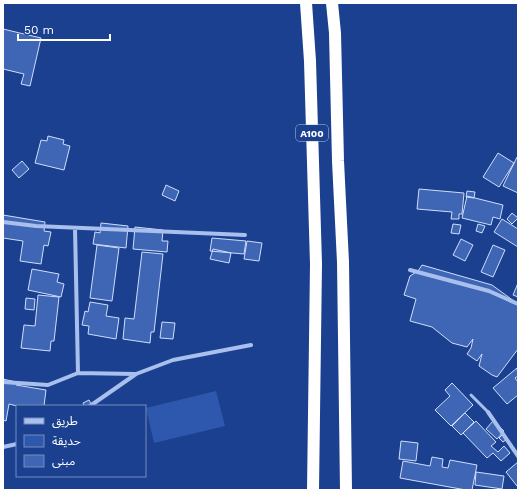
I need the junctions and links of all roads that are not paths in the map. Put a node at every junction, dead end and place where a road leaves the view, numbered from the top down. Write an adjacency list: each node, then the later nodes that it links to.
1 (306, 3): 18 (highway, A100)
2 (332, 3): 19 (highway, A100)
3 (3, 222): 4 (street)
4 (75, 228): 5 (street); 9 (street)
5 (245, 235)
6 (410, 270): 7 (street)
7 (518, 304)
8 (251, 345): 10 (street)
9 (78, 373): 10 (street); 11 (street)
10 (136, 374): 13 (street)
11 (3, 382)
12 (471, 395): 14 (lane)
13 (91, 405)
14 (488, 412): 17 (street)
15 (16, 444): 16 (street)
16 (3, 448)
17 (518, 456)
18 (313, 490)
19 (346, 490)

